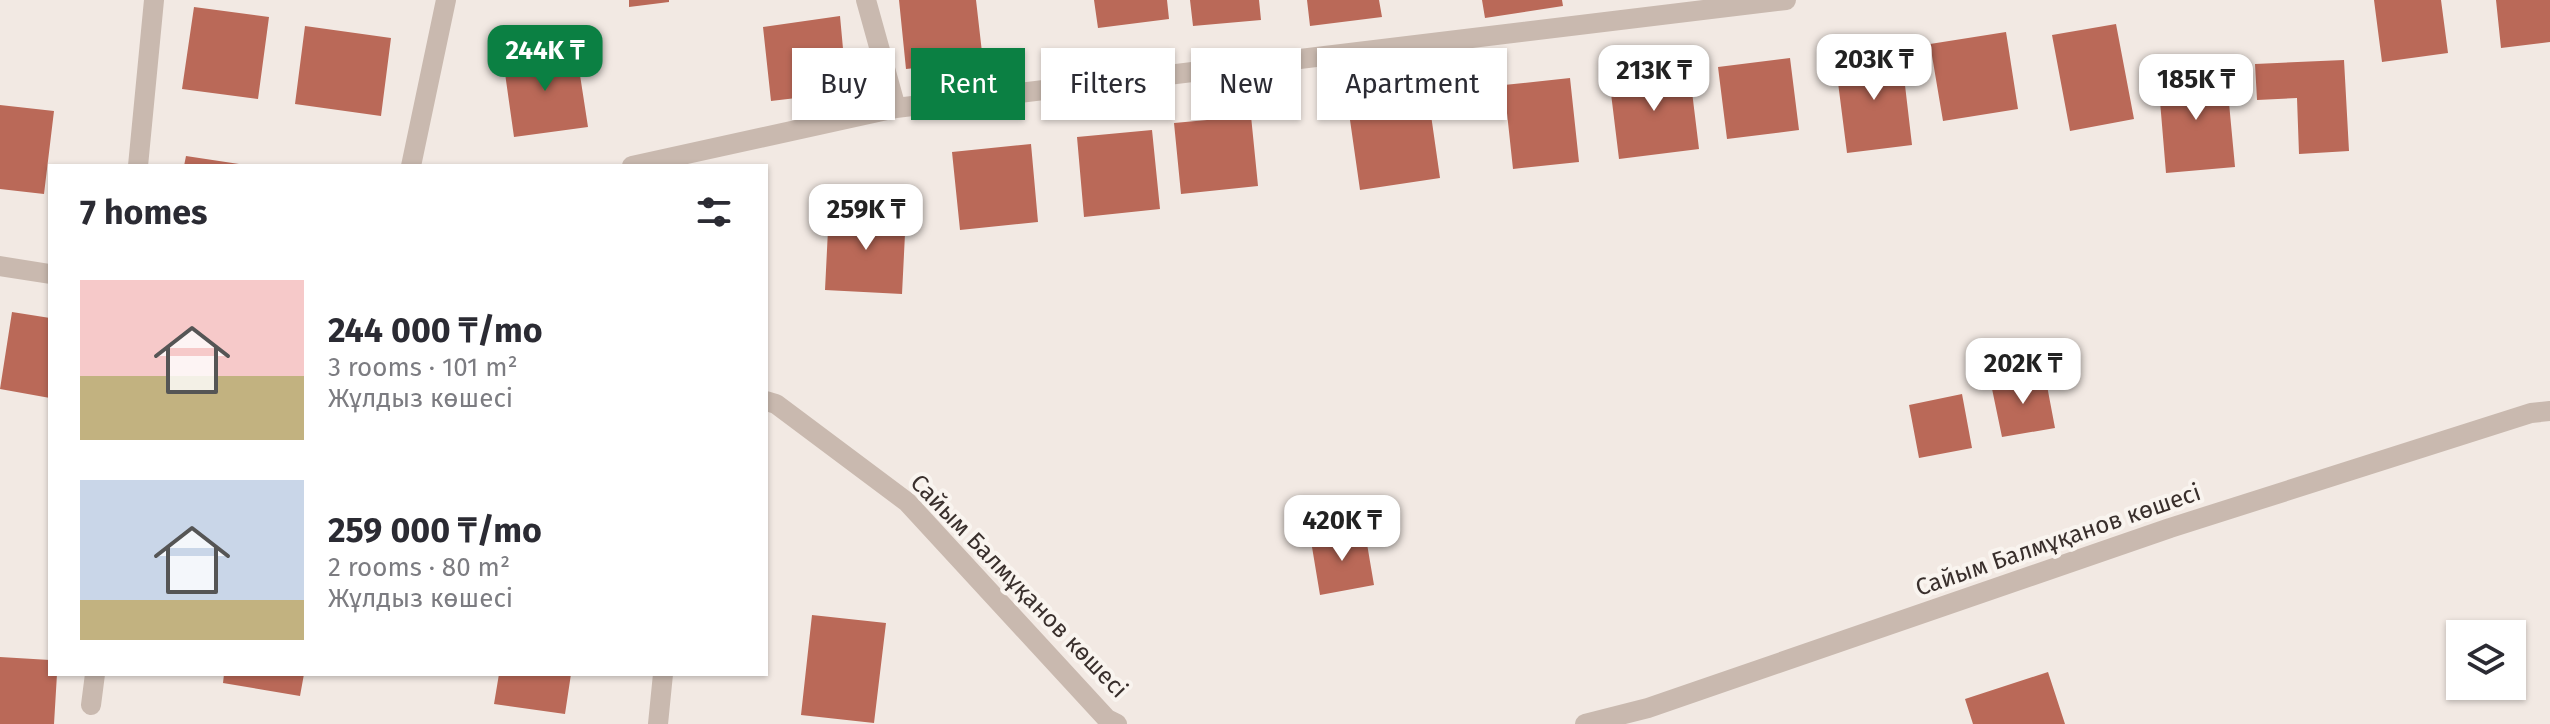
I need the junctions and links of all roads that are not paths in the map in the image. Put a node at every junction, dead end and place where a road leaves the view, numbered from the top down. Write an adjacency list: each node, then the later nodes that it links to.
1 (154, 0): 6 (street)
2 (446, 0): 7 (street)
3 (866, 0): 5 (street)
4 (1786, 0): 5 (street)
5 (896, 108): 8 (street)
6 (138, 164)
7 (411, 164)
8 (641, 164)
9 (0, 266): 10 (street)
10 (48, 274)
11 (768, 402): 17 (street, Сайым Балмұқанов көшесі)
12 (2550, 411): 18 (street, Сайым Балмұқанов көшесі)
13 (95, 676): 15 (street)
14 (663, 676): 16 (street)
15 (91, 705)
16 (658, 724)
17 (1117, 724)
18 (1585, 724)

